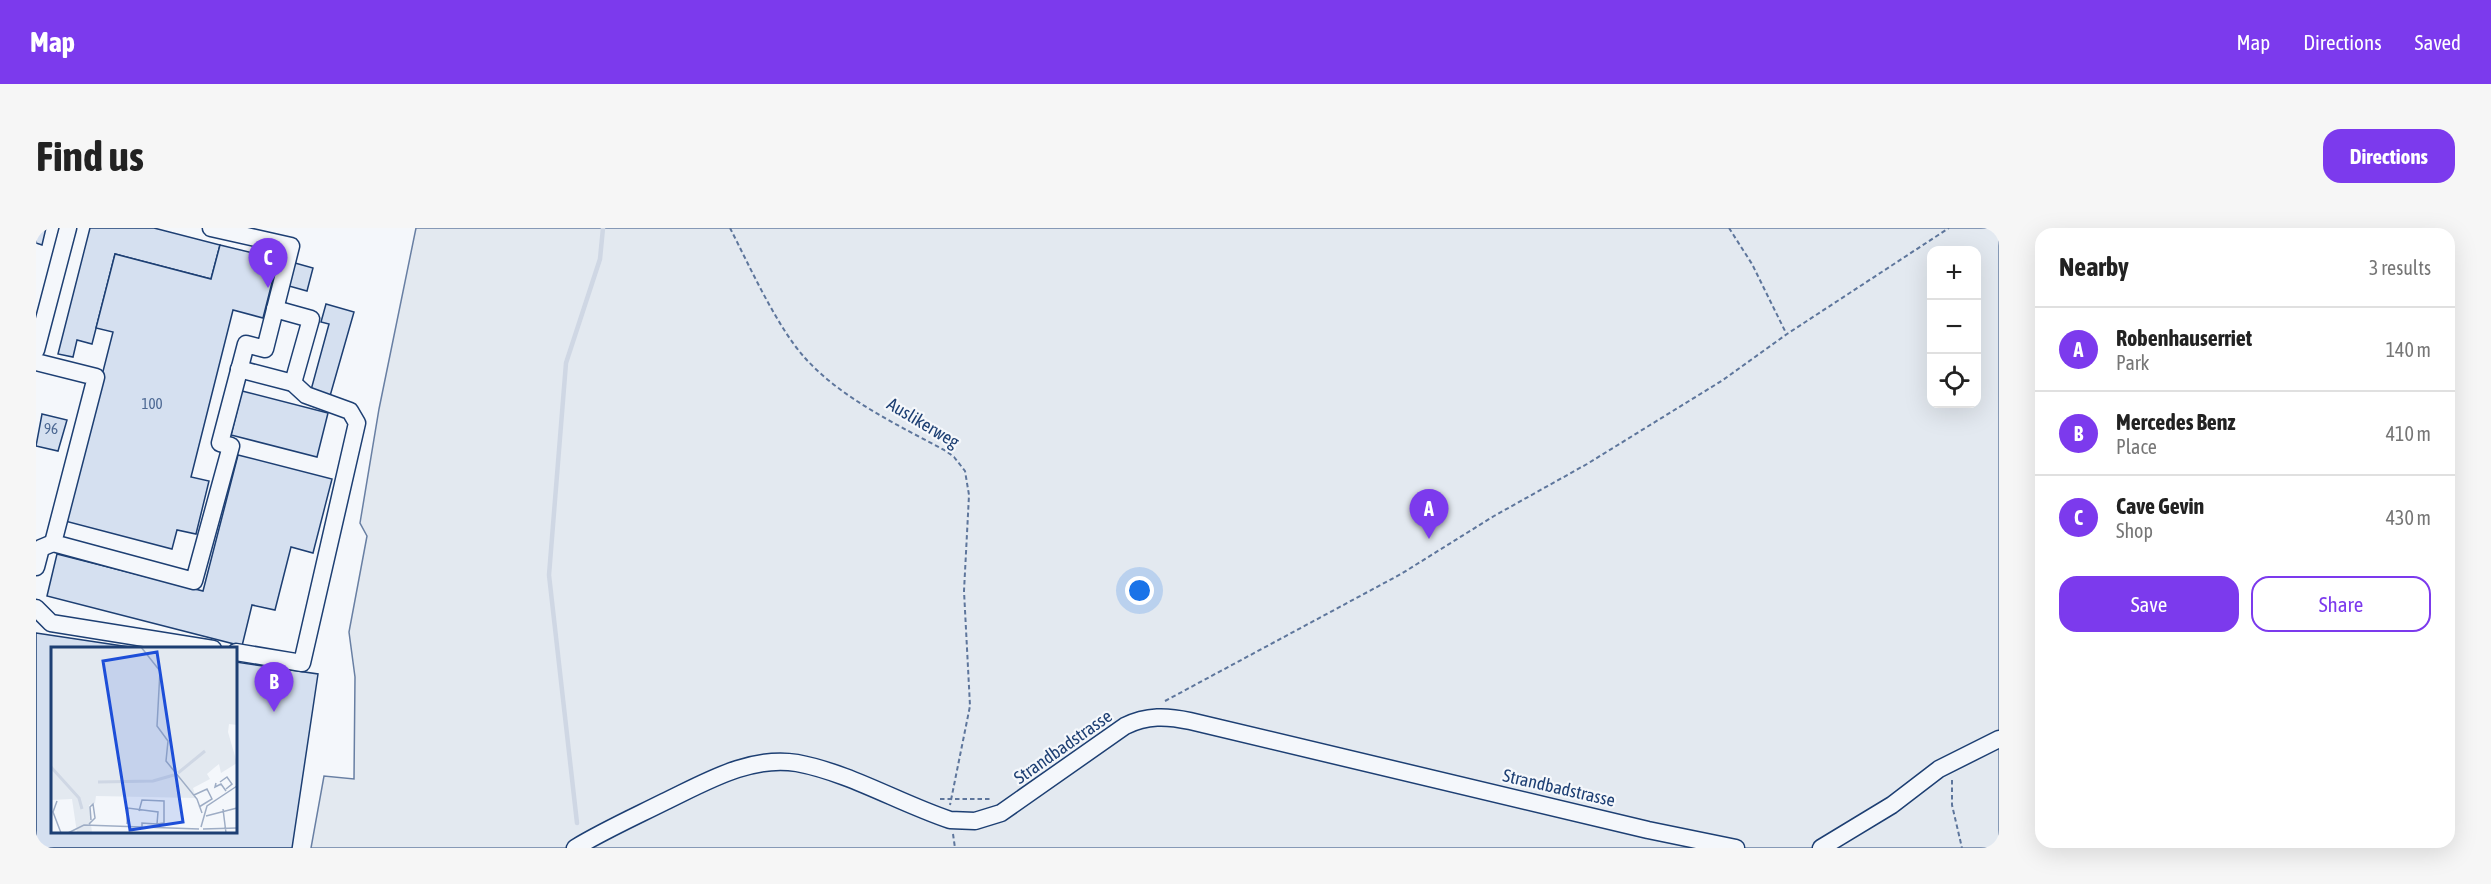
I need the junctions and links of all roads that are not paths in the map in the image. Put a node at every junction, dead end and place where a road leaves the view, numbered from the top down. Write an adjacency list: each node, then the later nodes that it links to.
1 (68, 228): 4 (street)
2 (212, 228): 3 (street)
3 (275, 309): 6 (street); 7 (street)
4 (36, 350)
5 (36, 362): 8 (street)
6 (239, 369): 7 (street); 8 (street)
7 (293, 383): 12 (street)
8 (52, 543): 9 (street)
9 (36, 567)
10 (36, 608): 11 (street)
11 (207, 647)
12 (237, 652)
13 (1999, 739): 16 (street)
14 (575, 848): 15 (street, Strandbadstrasse)
15 (1736, 848)
16 (1821, 848)

